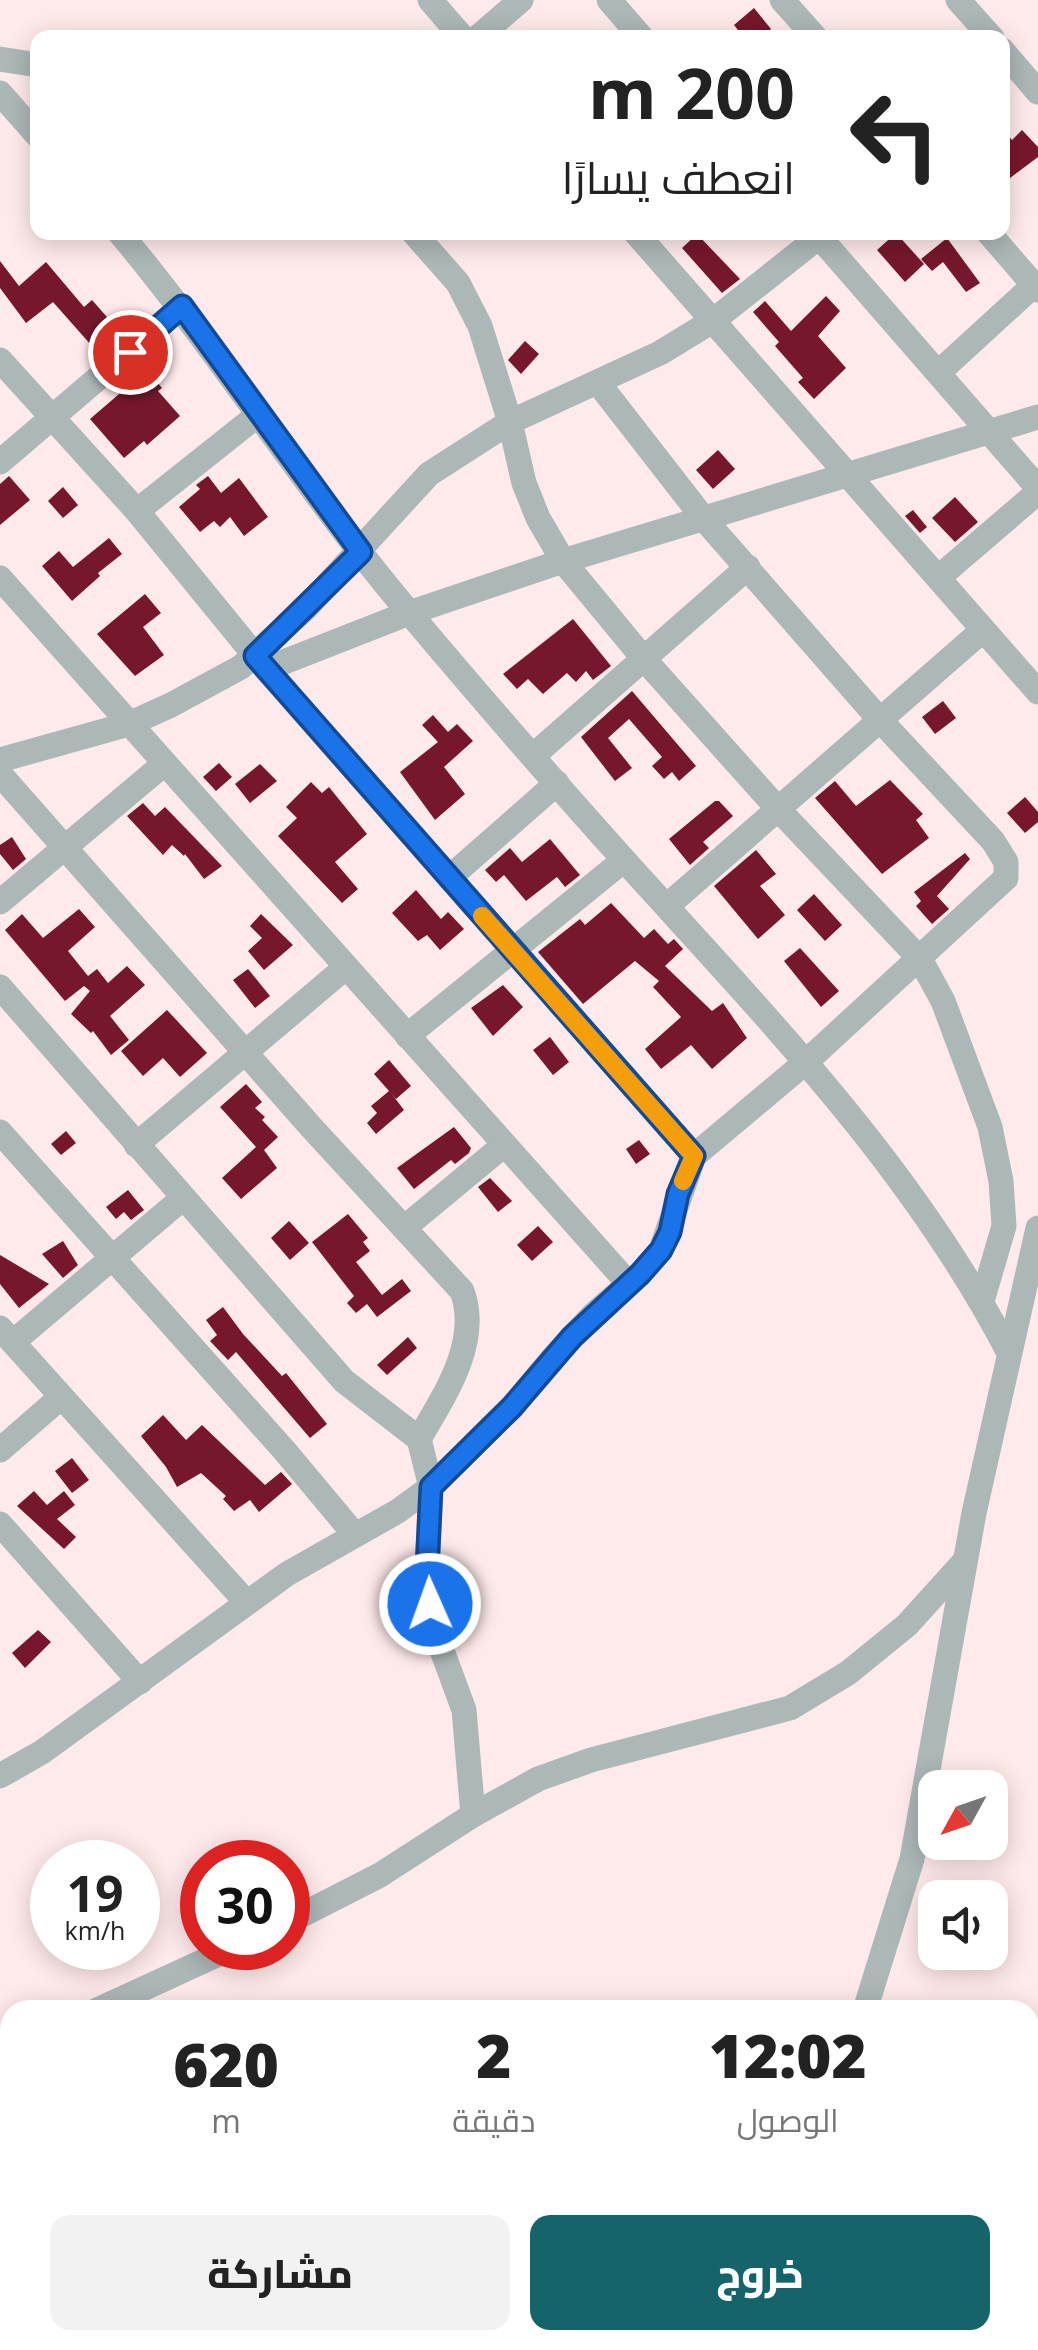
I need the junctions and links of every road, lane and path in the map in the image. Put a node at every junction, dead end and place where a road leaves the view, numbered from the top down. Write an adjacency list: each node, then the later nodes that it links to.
1 (430, 0): 6 (street)
2 (521, 0): 7 (street)
3 (608, 0): 8 (street)
4 (782, 0): 9 (street)
5 (958, 0): 10 (street)
6 (456, 30)
7 (486, 30)
8 (635, 30)
9 (809, 30)
10 (985, 30)
11 (0, 59): 13 (street)
12 (1010, 59): 14 (street)
13 (30, 64)
14 (1037, 88)
15 (0, 93): 16 (street)
16 (30, 127)
17 (126, 240): 24 (street)
18 (421, 240): 32 (street)
19 (642, 240): 25 (street)
20 (813, 240): 25 (street)
21 (825, 240): 27 (street)
22 (995, 240): 23 (street)
23 (1036, 287): 27 (street)
24 (182, 306): 29 (street); 31 (street)
25 (714, 320): 28 (street); 35 (street)
26 (0, 360): 31 (street)
27 (939, 372): 33 (street)
28 (599, 384): 32 (street); 38 (street)
29 (259, 414): 37 (street); 39 (street)
30 (1038, 417): 33 (street)
31 (53, 419): 34 (street); 37 (street)
32 (510, 422): 39 (street); 40 (street)
33 (990, 431): 35 (street); 36 (street)
34 (0, 462)
35 (848, 475): 38 (street); 43 (street)
36 (1038, 490): 43 (street)
37 (137, 511): 47 (street)
38 (704, 519): 40 (street); 41 (street)
39 (361, 552): 44 (street); 47 (street)
40 (563, 561): 44 (street); 46 (street)
41 (748, 567): 46 (street); 49 (street)
42 (0, 578): 50 (street)
43 (939, 578): 45 (street)
44 (410, 613): 47 (street); 51 (street)
45 (983, 630): 48 (street); 49 (street)
46 (644, 659): 51 (street); 56 (street)
47 (261, 662): 50 (street); 59 (street)
48 (1038, 692)
49 (880, 720): 56 (street); 63 (street)
50 (129, 724): 52 (street); 53 (street)
51 (533, 756): 55 (street)
52 (0, 760)
53 (164, 764): 57 (street); 64 (street)
54 (0, 774): 57 (street)
55 (557, 783): 58 (street); 59 (street)
56 (778, 809): 61 (street); 63 (street)
57 (66, 847): 60 (street); 67 (street)
58 (624, 860): 61 (street); 62 (street)
59 (449, 878): 62 (street)
60 (0, 902)
61 (667, 906): 68 (street)
62 (512, 950): 66 (street); 72 (street)
63 (920, 958): 68 (street); 78 (street)
64 (346, 967): 66 (street); 67 (street)
65 (0, 988): 71 (street)
66 (407, 1036): 70 (street)
67 (245, 1052): 71 (street); 74 (street)
68 (807, 1061): 72 (street); 78 (street)
69 (0, 1132): 76 (street)
70 (504, 1144): 74 (street); 77 (street)
71 (136, 1145): 73 (street)
72 (694, 1156): 77 (street)
73 (183, 1198): 76 (street); 82 (street)
74 (404, 1228): 82 (street)
75 (1038, 1228): 80 (street)
76 (111, 1260): 79 (street); 86 (street)
77 (629, 1284): 84 (street)
78 (982, 1301): 80 (street)
79 (6, 1335): 81 (street)
80 (1010, 1353): 87 (street)
81 (62, 1397): 83 (street); 88 (street)
82 (419, 1439): 84 (street)
83 (0, 1450)
84 (431, 1487): 86 (street); 91 (street)
85 (0, 1524): 89 (street)
86 (356, 1535): 88 (street)
87 (966, 1560): 91 (street); 95 (street)
88 (247, 1603): 89 (street)
89 (140, 1682): 90 (street)
90 (0, 1776)
91 (473, 1815): 92 (street)
92 (310, 1911)
93 (184, 1970): 94 (street)
94 (119, 2000)
95 (869, 2000)

